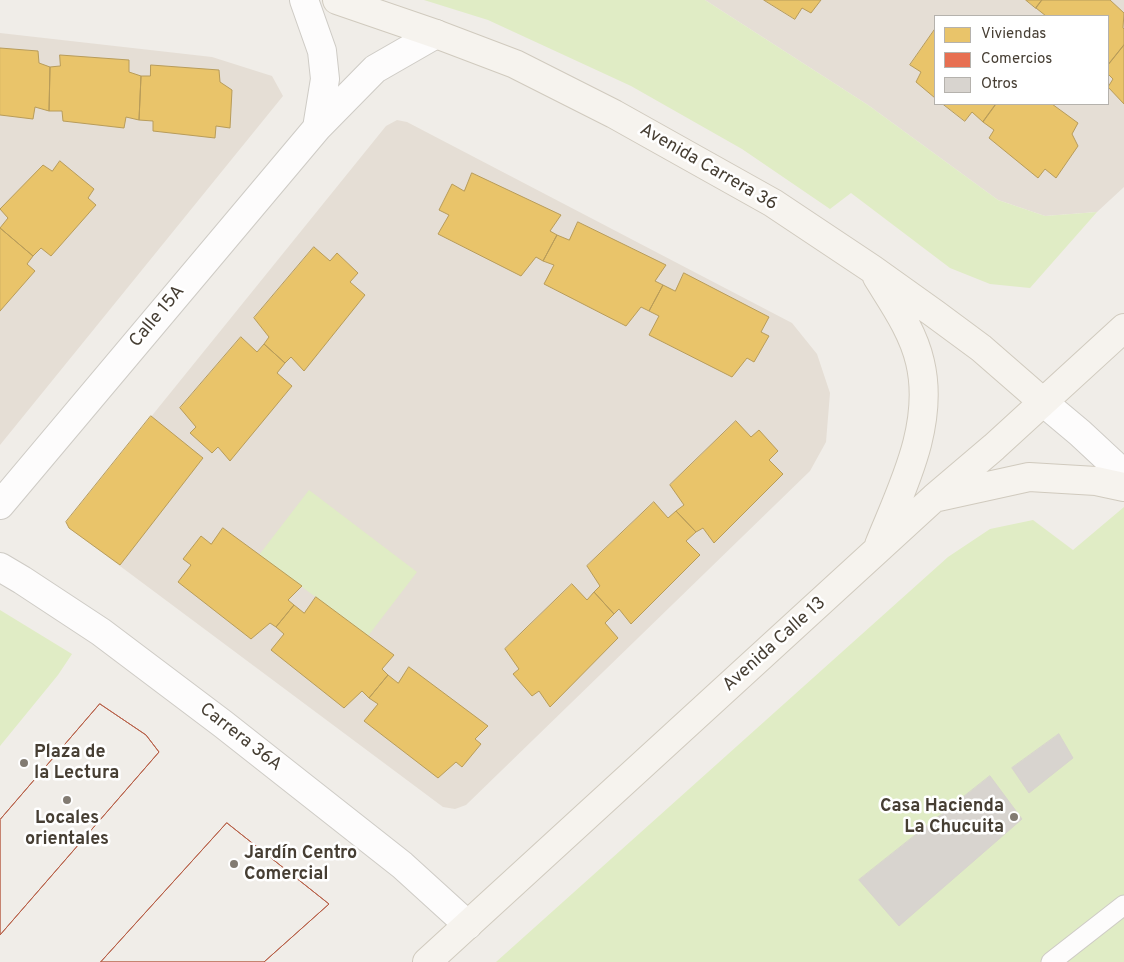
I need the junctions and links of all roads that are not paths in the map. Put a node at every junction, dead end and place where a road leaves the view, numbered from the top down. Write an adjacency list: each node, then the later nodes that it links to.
1 (304, 0): 4 (street)
2 (337, 0): 3 (main road, Avenida Carrera 36)
3 (436, 34): 4 (street, Calle 15A); 5 (main road, Avenida Carrera 36)
4 (317, 128): 11 (street, Calle 15A)
5 (872, 269): 7 (main road, Avenida Carrera 36); 12 (main road)
6 (1124, 328): 7 (main road, Avenida Calle 13)
7 (1043, 402): 8 (street); 10 (main road, Avenida Calle 13)
8 (1124, 474)
9 (1124, 487): 10 (main road)
10 (934, 498): 12 (main road, Avenida Calle 13)
11 (0, 505)
12 (875, 553): 15 (main road, Avenida Calle 13)
13 (0, 567): 15 (street, Carrera 36A)
14 (1124, 906): 17 (lane)
15 (468, 925): 16 (main road, Avenida Calle 13)
16 (427, 962)
17 (1051, 962)

